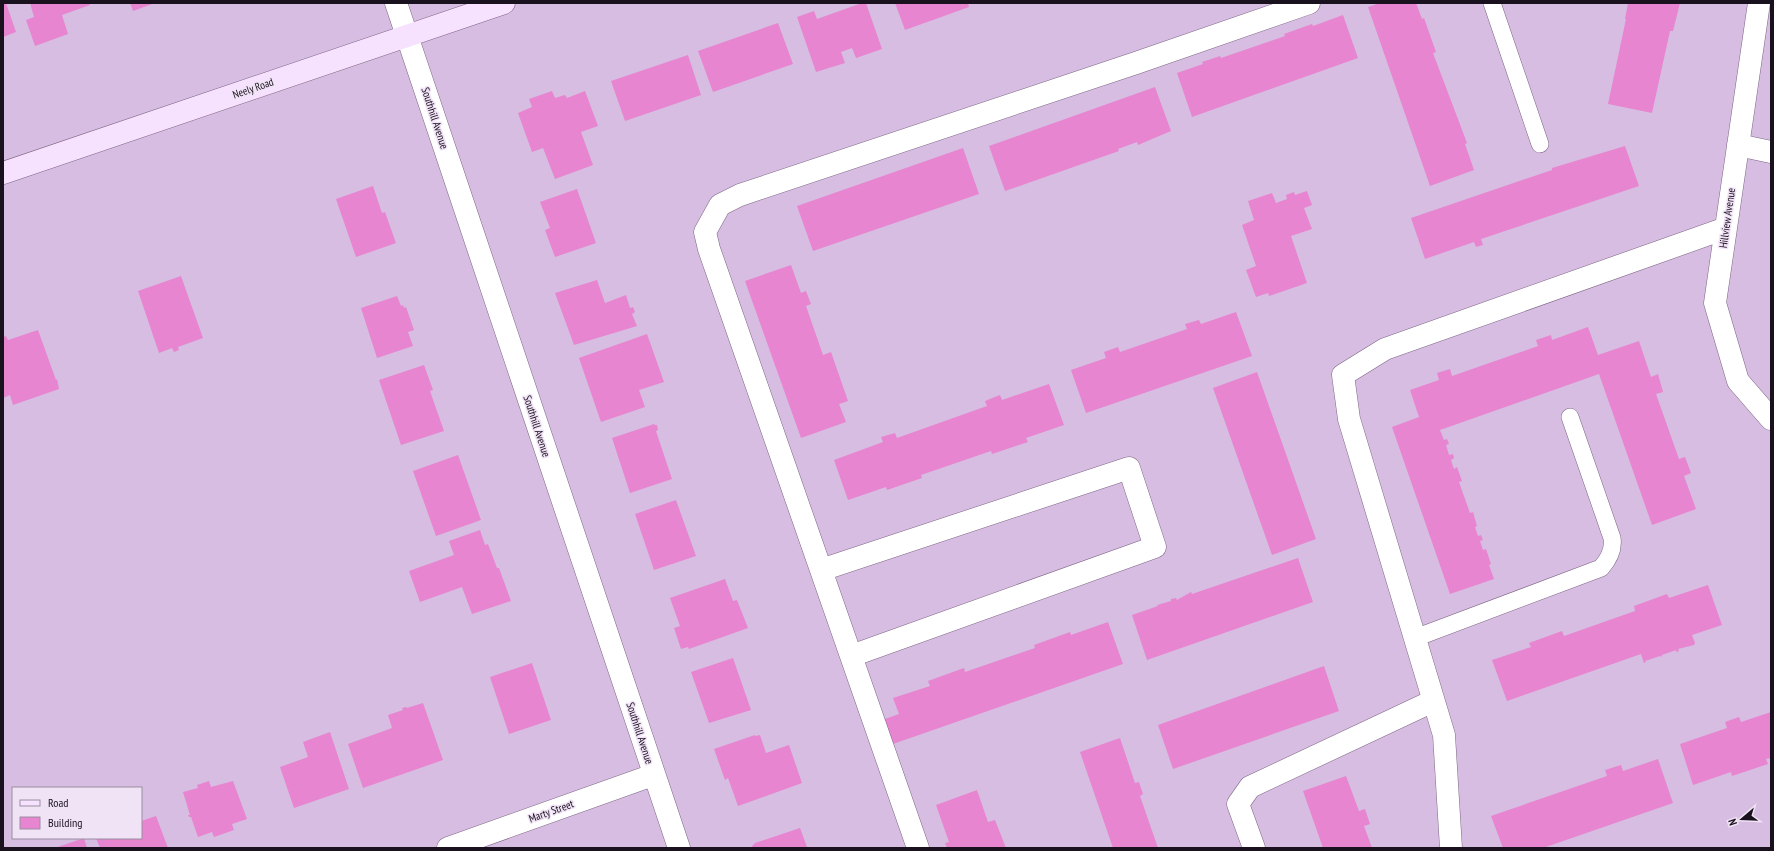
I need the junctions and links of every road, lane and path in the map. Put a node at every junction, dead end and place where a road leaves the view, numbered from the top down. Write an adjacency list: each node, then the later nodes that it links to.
1 (396, 3): 6 (street, Southhill Avenue)
2 (504, 3): 6 (street, Neely Road)
3 (1309, 3): 14 (street)
4 (1492, 3): 7 (lane)
5 (1759, 3): 8 (street, Hillview Avenue)
6 (407, 36): 10 (street, Neely Road); 18 (street, Southhill Avenue)
7 (1540, 144)
8 (1738, 144): 9 (street); 11 (street, Hillview Avenue)
9 (1771, 152)
10 (3, 173)
11 (1726, 228): 13 (street, Hillview Avenue); 15 (street)
12 (1570, 417): 15 (lane)
13 (1771, 418)
14 (821, 570): 16 (street); 16 (street)
15 (1415, 638): 17 (street)
16 (851, 656): 21 (street)
17 (1433, 701): 22 (street); 23 (street)
18 (654, 775): 19 (street, Marty Street); 20 (street, Southhill Avenue)
19 (448, 848)
20 (679, 848)
21 (918, 848)
22 (1254, 848)
23 (1451, 848)

